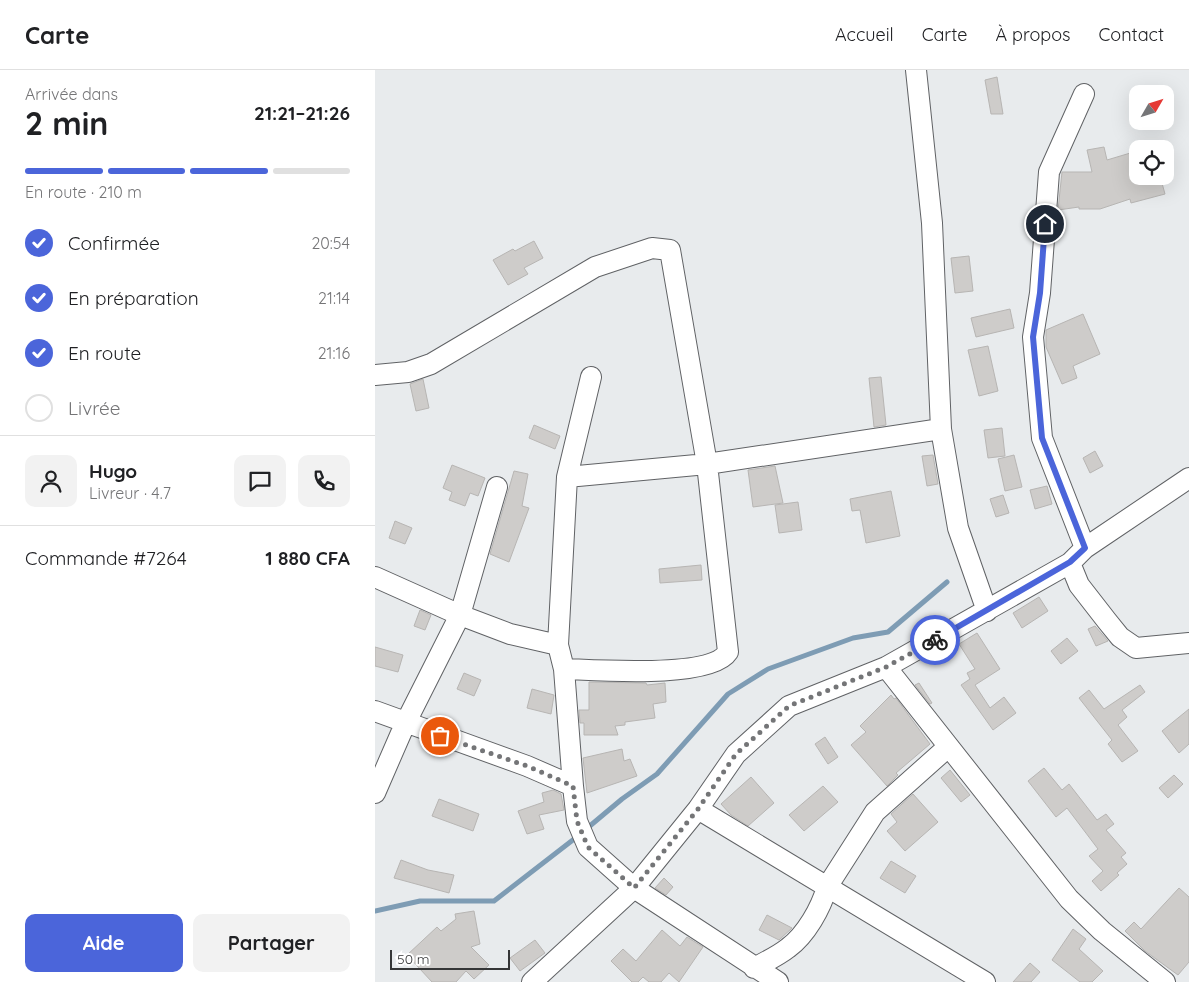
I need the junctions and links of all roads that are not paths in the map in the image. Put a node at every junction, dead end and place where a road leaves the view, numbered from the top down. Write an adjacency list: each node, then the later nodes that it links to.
1 (916, 70): 5 (street)
2 (1084, 94): 10 (street)
3 (375, 375): 6 (street)
4 (591, 377): 7 (street)
5 (941, 429): 6 (street); 13 (street)
6 (707, 464): 7 (street); 18 (street)
7 (567, 477): 16 (street)
8 (1189, 478): 10 (street)
9 (497, 487): 14 (street)
10 (1085, 548): 11 (street)
11 (1070, 562): 13 (street); 15 (street)
12 (375, 577): 14 (street)
13 (987, 611): 17 (street)
14 (460, 615): 16 (street); 20 (street)
15 (1189, 644)
16 (558, 645): 18 (street)
17 (886, 667): 21 (street); 24 (street)
18 (564, 669): 22 (street)
19 (375, 712): 20 (street)
20 (405, 724): 22 (street); 23 (street)
21 (947, 747): 25 (street); 31 (street)
22 (573, 786): 26 (street)
23 (375, 793)
24 (698, 809): 25 (street); 26 (street)
25 (827, 887): 27 (street); 30 (street)
26 (634, 888): 27 (street); 28 (street)
27 (754, 968): 29 (street)
28 (532, 982)
29 (777, 982)
30 (985, 982)
31 (1165, 982)

